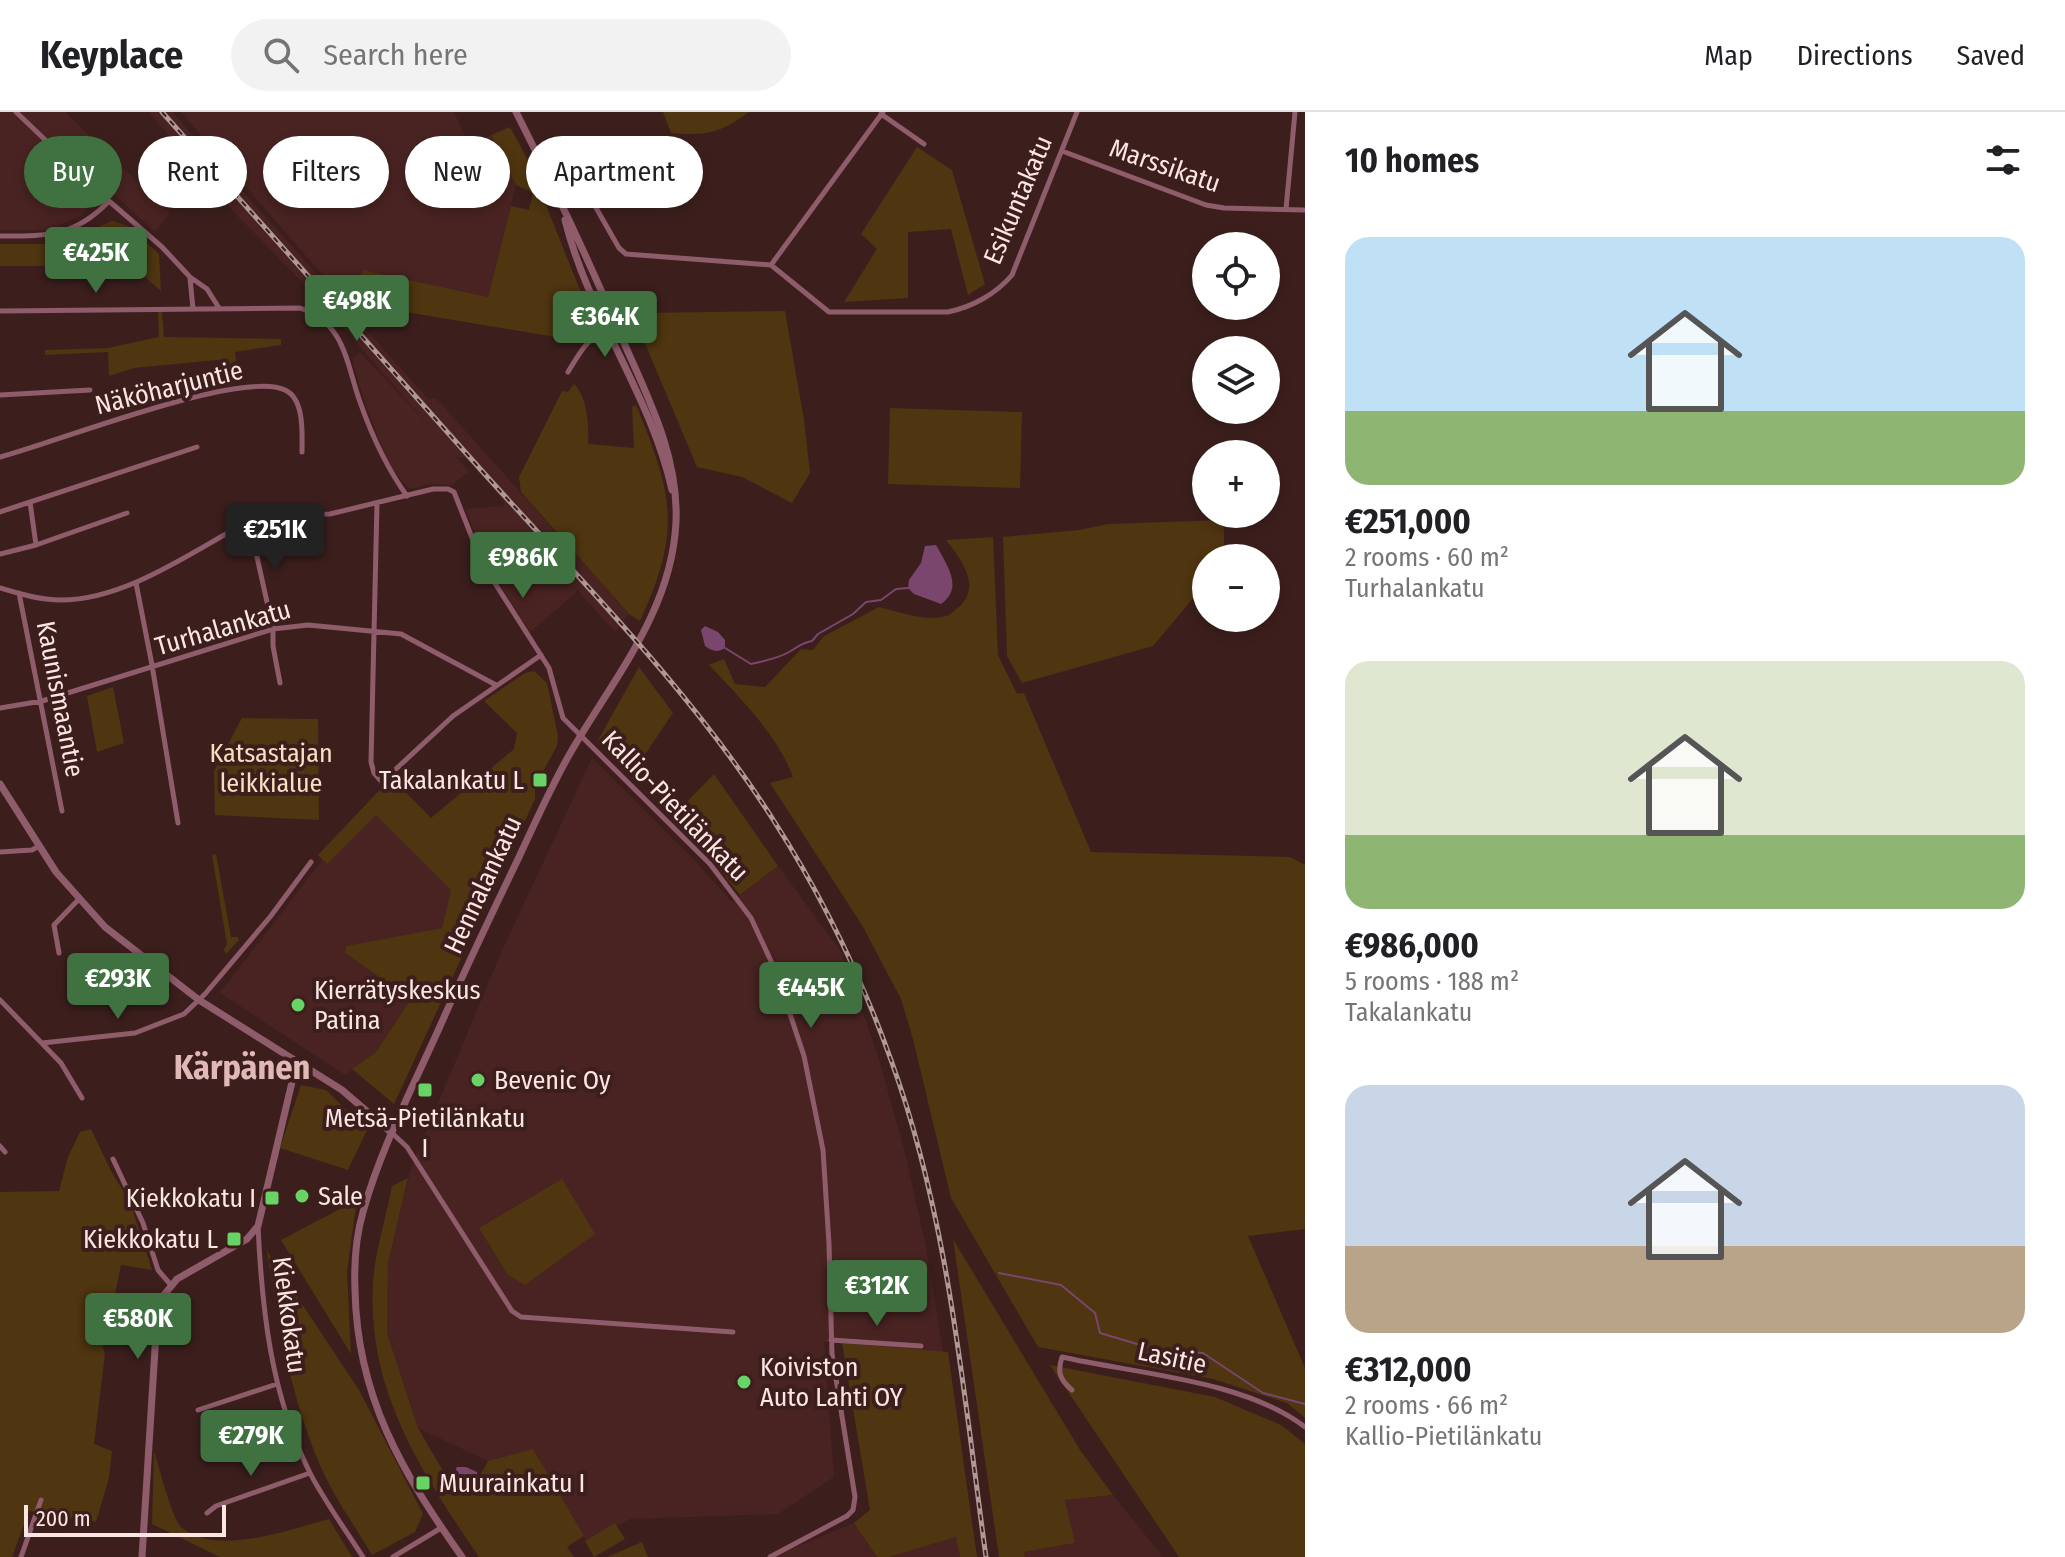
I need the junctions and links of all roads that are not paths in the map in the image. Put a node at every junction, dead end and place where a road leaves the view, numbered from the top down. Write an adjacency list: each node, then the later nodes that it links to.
1 (16, 112): 6 (street)
2 (516, 112): 7 (street, Hennalankatu)
3 (1077, 112): 9 (street, Esikuntakatu)
4 (1295, 112): 14 (street)
5 (882, 113): 8 (street); 17 (street)
6 (41, 136)
7 (527, 136)
8 (924, 144)
9 (1062, 151): 14 (street, Marssikatu); 17 (street, Esikuntakatu)
10 (102, 208): 16 (street)
11 (117, 208): 18 (street)
12 (562, 208): 22 (street, Hennalankatu)
13 (596, 208): 17 (street)
14 (1286, 209): 15 (street, Marssikatu)
15 (1305, 210)
16 (0, 236)
17 (771, 265)
18 (190, 277): 19 (street); 20 (street)
19 (219, 308): 20 (street); 29 (street)
20 (193, 309): 21 (street)
21 (0, 311)
22 (612, 328): 23 (street); 48 (street, Hennalankatu)
23 (568, 372)
24 (90, 390): 25 (street)
25 (0, 395)
26 (197, 447): 30 (street)
27 (302, 452): 28 (street, Näköharjuntie)
28 (0, 457)
29 (407, 496): 31 (street); 42 (street, Kallio-Pietilänkatu)
30 (30, 502): 32 (street); 35 (street)
31 (377, 503): 34 (street); 41 (street)
32 (0, 512)
33 (127, 513): 35 (street)
34 (249, 521): 37 (street); 40 (street)
35 (36, 545): 36 (street)
36 (0, 554)
37 (136, 583): 39 (street); 43 (street)
38 (0, 588): 39 (street)
39 (19, 593): 46 (street, Kaunismaantie)
40 (273, 629): 41 (street, Turhalankatu); 43 (street, Turhalankatu); 44 (street)
41 (374, 630): 45 (street, Turhalankatu); 45 (street)
42 (541, 655): 45 (street); 48 (street, Kallio-Pietilänkatu)
43 (152, 665): 46 (street, Turhalankatu); 51 (street)
44 (280, 683)
45 (496, 685)
46 (42, 701): 47 (street, Turhalankatu); 50 (street, Kaunismaantie)
47 (0, 708)
48 (581, 736): 62 (street, Hennalankatu); 67 (street, Kallio-Pietilänkatu)
49 (0, 784): 52 (street)
50 (62, 811)
51 (178, 823)
52 (39, 846): 53 (street); 55 (street)
53 (0, 852)
54 (311, 862): 58 (street)
55 (79, 899): 56 (street); 58 (street)
56 (59, 953)
57 (0, 1000): 59 (street)
58 (199, 1000): 59 (street); 60 (street)
59 (42, 1043): 61 (street)
60 (297, 1061): 62 (street); 64 (street, Kiekkokatu)
61 (82, 1098)
62 (392, 1133): 66 (street); 76 (street, Hennalankatu)
63 (113, 1159): 65 (street)
64 (258, 1226): 65 (street); 69 (street, Kiekkokatu)
65 (170, 1284): 78 (street)
66 (733, 1332)
67 (831, 1340): 68 (street); 82 (street, Kallio-Pietilänkatu)
68 (921, 1346)
69 (277, 1384): 71 (street); 73 (street, Kiekkokatu)
70 (1072, 1390): 72 (street, Lasitie)
71 (198, 1410)
72 (1305, 1427)
73 (310, 1473): 75 (street); 79 (street, Kiekkokatu)
74 (41, 1500): 77 (street)
75 (207, 1513)
76 (441, 1528): 80 (street); 81 (street, Hennalankatu)
77 (21, 1557)
78 (142, 1557)
79 (363, 1557)
80 (393, 1557)
81 (462, 1557)
82 (770, 1557)

